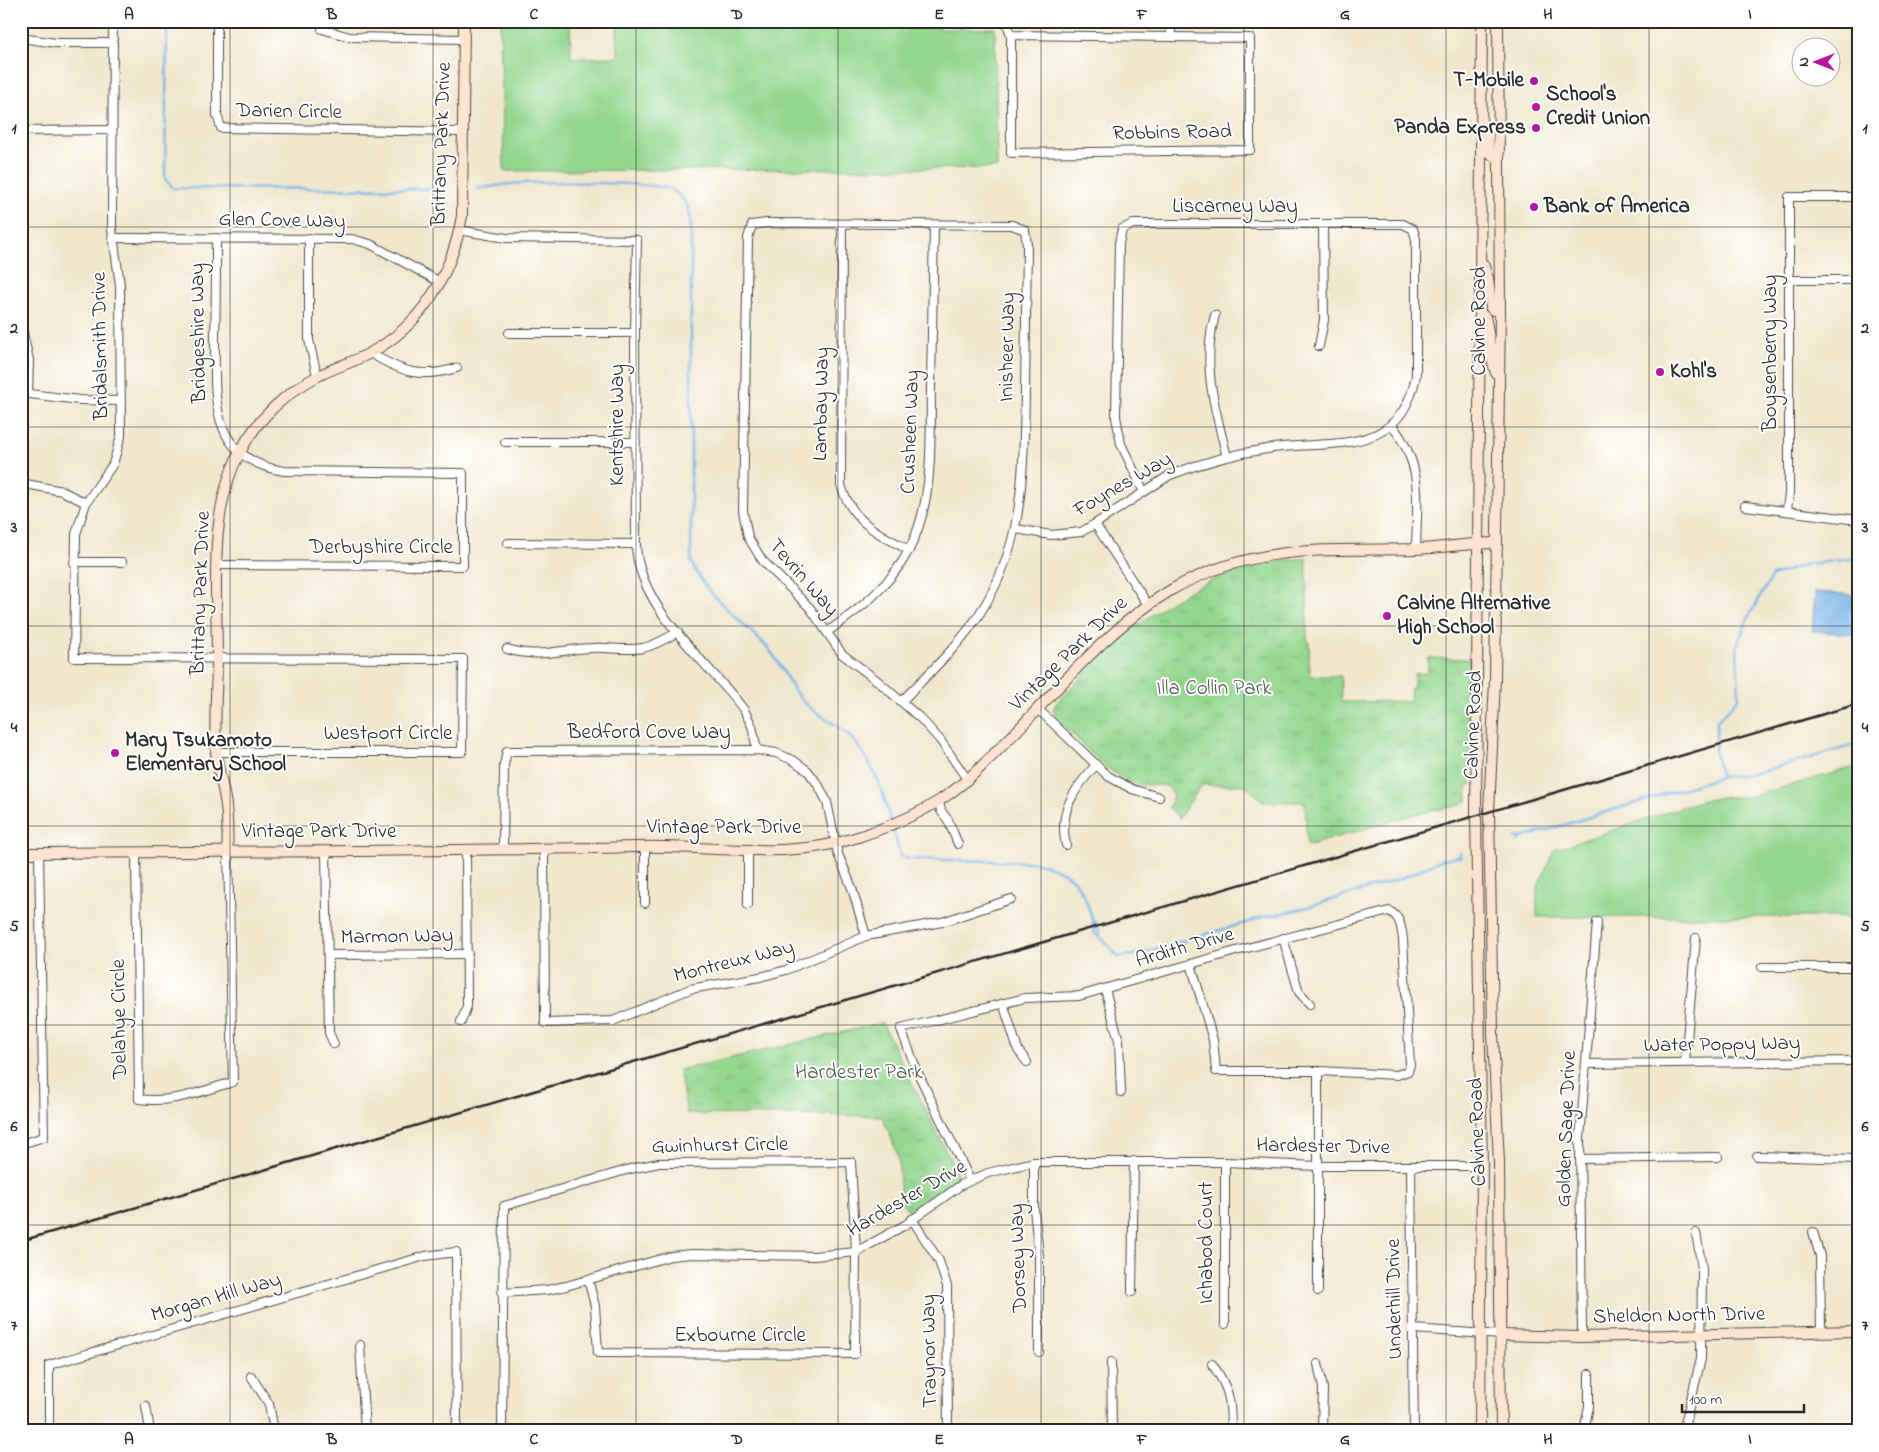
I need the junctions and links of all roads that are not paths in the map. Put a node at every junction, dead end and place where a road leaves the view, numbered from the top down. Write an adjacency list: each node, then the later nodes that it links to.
1 (113, 21): 13 (street, Bridalsmith Drive)
2 (217, 21): 17 (street, Darien Circle)
3 (464, 21): 12 (main road, Brittany Park Drive)
4 (1006, 21): 9 (street, Robbins Road)
5 (1171, 21): 10 (street)
6 (1482, 21): 14 (main road, Calvine Road)
7 (1498, 21): 18 (main road, Calvine Road)
8 (322, 29): 12 (street)
9 (1011, 35): 10 (street, Robbins Road); 10 (street, Robbins Road)
10 (1171, 37)
11 (21, 38): 13 (street)
12 (464, 39): 17 (main road, Brittany Park Drive)
13 (113, 43): 15 (street, Bridalsmith Drive)
14 (1482, 99): 18 (main road); 28 (main road, Calvine Road)
15 (112, 130): 16 (street); 25 (street, Bridalsmith Drive)
16 (21, 131)
17 (464, 132): 24 (main road, Brittany Park Drive)
18 (1499, 160): 32 (main road, Calvine Road)
19 (1858, 197): 29 (street, Boysenberry Way)
20 (842, 224): 21 (street, Inisheer Way); 22 (street, Inisheer Way); 63 (street, Lambay Way)
21 (752, 225): 69 (street, Tevrin Way)
22 (934, 225): 57 (street, Inisheer Way); 63 (street, Crusheen Way)
23 (1323, 226): 38 (street); 45 (street, Liscarney Way); 51 (street, Liscarney Way)
24 (459, 230): 31 (main road, Brittany Park Drive); 37 (street, Kentshire Way)
25 (112, 238): 26 (street, Glen Cove Way); 44 (street, Bridalsmith Drive)
26 (216, 238): 27 (street, Glen Cove Way); 48 (street, Bridgeshire Way)
27 (309, 238): 31 (street, Glen Cove Way); 41 (street)
28 (1480, 254): 32 (main road); 33 (main road, Calvine Road)
29 (1788, 280): 30 (street); 54 (street, Boysenberry Way)
30 (1858, 280)
31 (440, 282): 39 (main road, Brittany Park Drive)
32 (1500, 310): 42 (main road, Calvine Road)
33 (1480, 314): 42 (main road); 58 (main road, Calvine Road)
34 (1215, 315): 49 (street)
35 (23, 333): 43 (street)
36 (509, 333): 37 (street)
37 (635, 333): 47 (street, Kentshire Way)
38 (1319, 346)
39 (370, 353): 40 (street); 41 (main road, Brittany Park Drive)
40 (457, 368)
41 (317, 376): 48 (main road, Brittany Park Drive)
42 (1498, 379): 59 (main road, Calvine Road)
43 (25, 394): 44 (street)
44 (121, 401): 52 (street, Bridalsmith Drive)
45 (1391, 424): 49 (street, Foynes Way); 62 (street)
46 (504, 442): 47 (street)
47 (636, 442): 61 (street, Kentshire Way)
48 (240, 451): 66 (main road, Brittany Park Drive); 66 (street, Derbyshire Circle)
49 (1227, 457): 51 (street, Foynes Way)
50 (21, 483): 52 (street)
51 (1144, 492): 56 (street, Foynes Way)
52 (86, 503): 64 (street, Bridalsmith Drive)
53 (1745, 506): 54 (street)
54 (1787, 510): 55 (street)
55 (1858, 520)
56 (1096, 524): 57 (street, Foynes Way); 67 (street)
57 (1016, 529): 72 (street, Inisheer Way)
58 (1478, 543): 59 (main road, Vintage Park Drive); 62 (main road, Vintage Park Drive); 125 (main road, Calvine Road)
59 (1496, 543): 142 (main road, Calvine Road)
60 (508, 544): 61 (street)
61 (636, 544): 68 (street, Kentshire Way)
62 (1416, 549): 67 (main road, Vintage Park Drive)
63 (909, 550): 69 (street, Crusheen Way)
64 (74, 562): 65 (street); 71 (street, Bridalsmith Drive)
65 (122, 562)
66 (218, 565): 71 (main road, Brittany Park Drive)
67 (1148, 606): 73 (main road, Vintage Park Drive)
68 (678, 632): 70 (street); 74 (street, Kentshire Way)
69 (827, 632): 72 (street, Tevrin Way)
70 (507, 649)
71 (217, 658): 75 (main road, Brittany Park Drive); 75 (street, Westport Circle)
72 (902, 701): 77 (street, Tevrin Way)
73 (1038, 709): 76 (street); 77 (main road, Vintage Park Drive)
74 (758, 750): 80 (street, Bedford Cove Way); 85 (street, Bedford Cove Way)
75 (216, 752): 88 (main road, Brittany Park Drive)
76 (1095, 766): 78 (street); 82 (street)
77 (967, 779): 79 (main road, Vintage Park Drive)
78 (1159, 797)
79 (939, 801): 80 (main road, Vintage Park Drive); 81 (street)
80 (835, 843): 87 (main road, Vintage Park Drive); 97 (street, Bedford Cove Way)
81 (958, 844)
82 (1066, 845)
83 (645, 847): 86 (main road, Vintage Park Drive); 87 (main road, Vintage Park Drive); 94 (street)
84 (466, 850): 85 (main road, Vintage Park Drive); 89 (main road, Vintage Park Drive); 100 (street, Marmon Way)
85 (503, 850): 86 (main road, Vintage Park Drive)
86 (544, 850): 97 (street, Montreux Way)
87 (748, 850): 95 (street)
88 (228, 851): 89 (main road, Vintage Park Drive); 90 (main road, Vintage Park Drive); 90 (street, Delahye Circle)
89 (326, 851): 101 (street, Marmon Way)
90 (136, 852): 92 (main road, Vintage Park Drive)
91 (21, 853): 92 (main road, Vintage Park Drive)
92 (39, 853): 116 (street)
93 (1011, 899): 97 (street)
94 (645, 903)
95 (748, 905)
96 (1597, 922): 113 (street, Golden Sage Drive)
97 (866, 936)
98 (1283, 938): 102 (street, Ardith Drive); 107 (street); 114 (street, Ardith Drive)
99 (1696, 938): 112 (street)
100 (468, 954): 101 (street, Marmon Way); 108 (street)
101 (328, 955): 109 (street)
102 (1191, 964): 105 (street, Ardith Drive); 114 (street)
103 (1762, 967): 104 (street)
104 (1858, 967)
105 (1105, 989): 106 (street, Ardith Drive); 115 (street)
106 (1003, 1004): 111 (street); 127 (street, Ardith Drive)
107 (1310, 1004)
108 (460, 1022)
109 (334, 1044)
110 (1858, 1061): 112 (street, Water Poppy Way)
111 (1027, 1062)
112 (1685, 1062): 113 (street, Water Poppy Way)
113 (1586, 1064): 119 (street, Golden Sage Drive)
114 (1318, 1071): 124 (street)
115 (1121, 1092)
116 (21, 1144)
117 (1758, 1156): 120 (street)
118 (1718, 1157): 119 (street)
119 (1580, 1158): 143 (street, Golden Sage Drive)
120 (1858, 1159)
121 (1034, 1162): 122 (street, Hardester Drive); 127 (street, Hardester Drive); 145 (street, Dorsey Way)
122 (1134, 1162): 123 (street, Hardester Drive); 134 (street)
123 (1225, 1162): 124 (street, Hardester Drive); 136 (street, Ichabod Court)
124 (1318, 1166): 126 (street, Hardester Drive); 133 (street)
125 (1482, 1166): 126 (street, Hardester Drive); 141 (main road, Calvine Road)
126 (1411, 1167): 137 (street, Underhill Drive)
127 (970, 1180): 128 (street, Hardester Drive)
128 (912, 1220): 131 (street, Hardester Drive); 158 (street, Traynor Way)
129 (1813, 1232): 138 (street)
130 (1696, 1233): 140 (street)
131 (856, 1252): 132 (street, Hardester Drive); 132 (street, Exbourne Circle); 135 (street, Gwinhurst Circle)
132 (588, 1279): 135 (street, Hardester Drive)
133 (1318, 1291)
134 (1132, 1292)
135 (502, 1293): 157 (street)
136 (1225, 1324)
137 (1414, 1329): 141 (street); 162 (street, Underhill Drive)
138 (1821, 1332): 139 (main road, Sheldon North Drive); 140 (main road, Sheldon North Drive)
139 (1858, 1332)
140 (1702, 1333): 143 (main road, Sheldon North Drive); 166 (street)
141 (1482, 1334): 142 (street); 163 (main road, Calvine Road)
142 (1501, 1336): 143 (main road, Sheldon North Drive); 164 (main road, Calvine Road)
143 (1582, 1337)
144 (360, 1345): 155 (street)
145 (1039, 1352)
146 (1111, 1362): 159 (street)
147 (1212, 1364): 160 (street)
148 (1318, 1364): 161 (street)
149 (1589, 1374): 165 (street)
150 (251, 1376): 154 (street)
151 (146, 1406): 153 (street)
152 (49, 1431): 156 (street, Morgan Hill Way)
153 (150, 1431)
154 (274, 1431)
155 (365, 1431)
156 (457, 1431)
157 (502, 1431)
158 (948, 1431)
159 (1112, 1431)
160 (1231, 1431)
161 (1322, 1431)
162 (1414, 1431)
163 (1480, 1431)
164 (1501, 1431)
165 (1584, 1431)
166 (1683, 1431)

